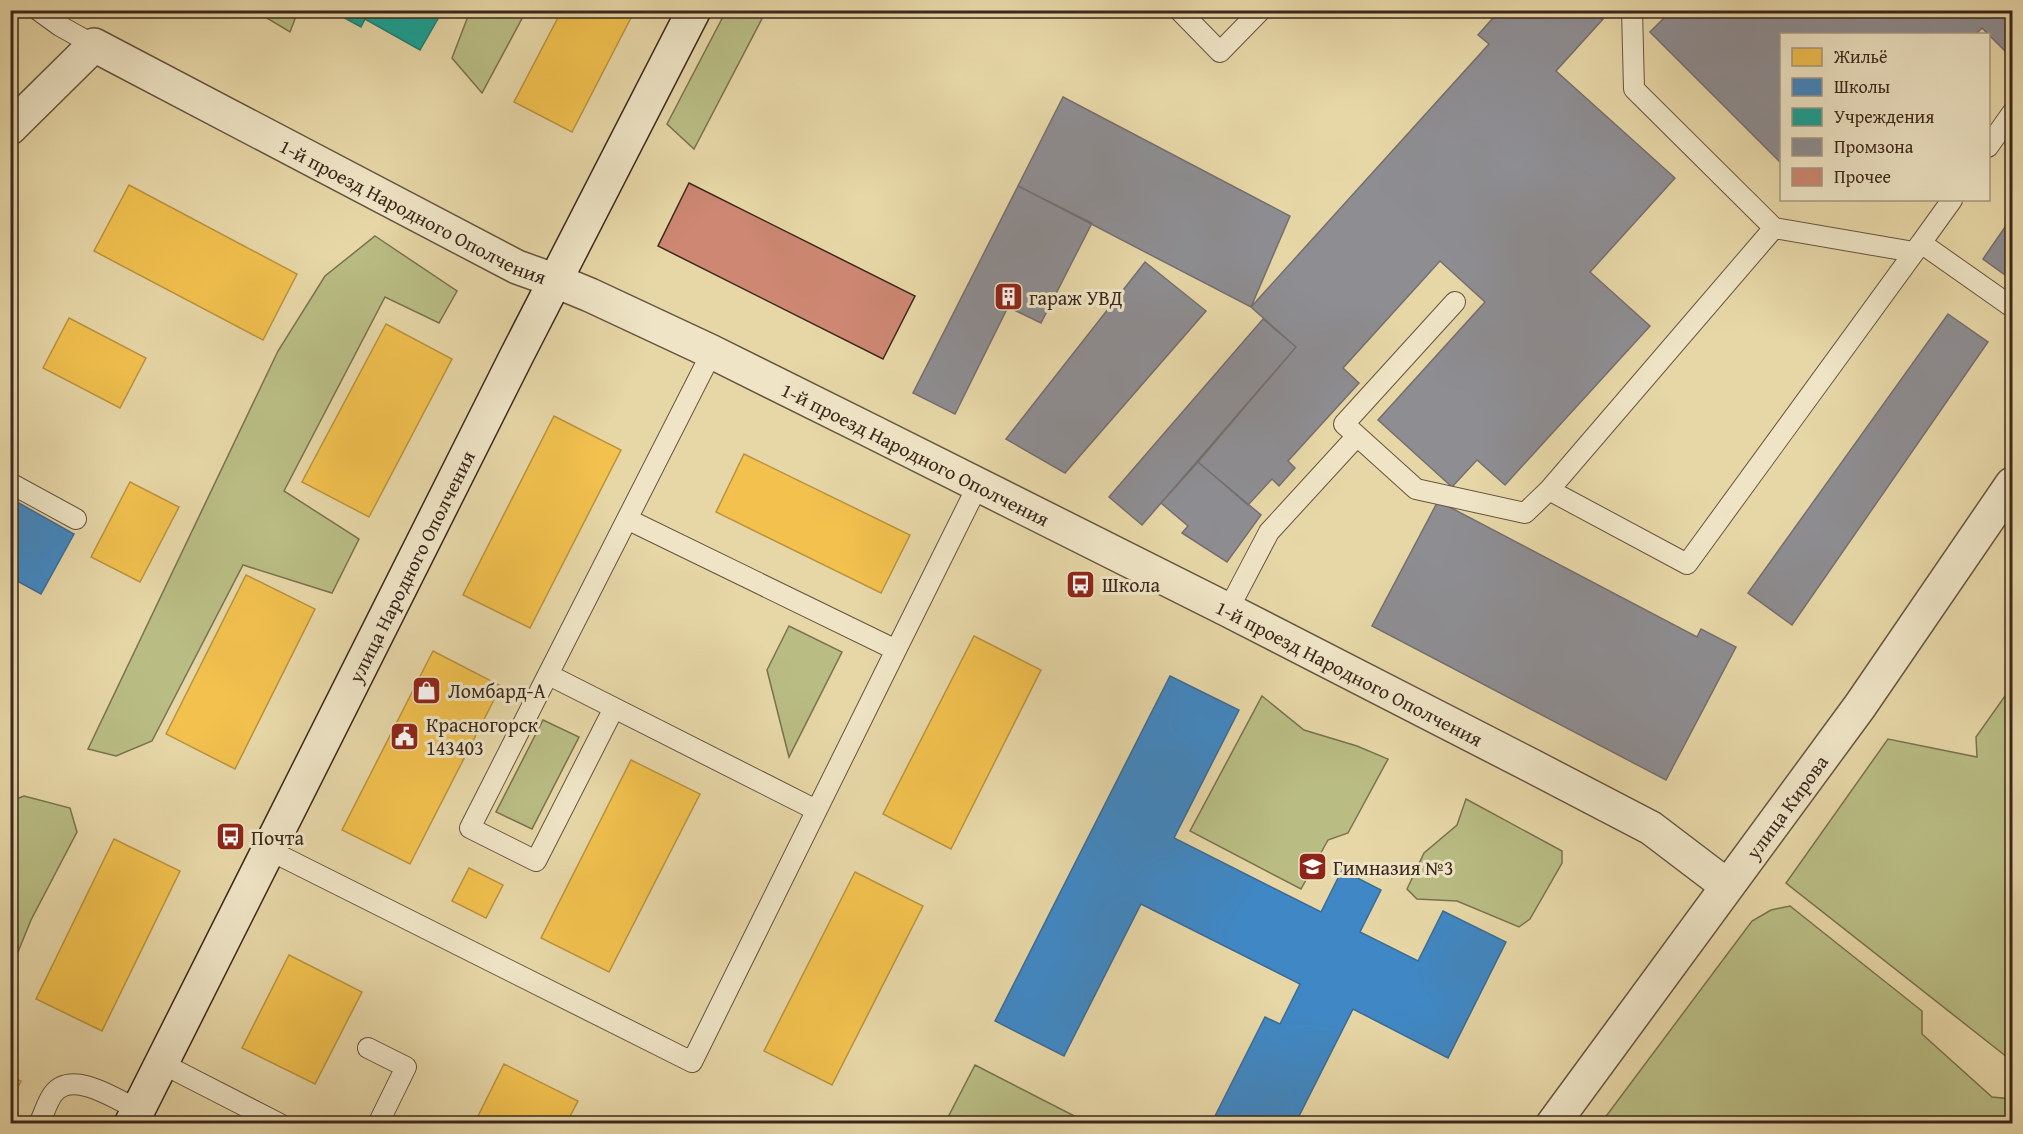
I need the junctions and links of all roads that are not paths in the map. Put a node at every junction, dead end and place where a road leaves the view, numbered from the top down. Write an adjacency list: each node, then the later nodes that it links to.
1 (38, 10): 6 (lane)
2 (694, 10): 14 (street, улица Народного Ополчения)
3 (1179, 10): 4 (lane)
4 (1260, 10)
5 (1632, 10): 12 (lane)
6 (57, 18): 7 (lane)
7 (94, 45): 9 (street); 14 (street, 1-й проезд Народного Ополчения)
8 (2013, 112): 10 (lane)
9 (10, 128)
10 (1990, 146)
11 (1951, 201): 13 (lane)
12 (1774, 228): 13 (lane); 22 (lane)
13 (1918, 248): 16 (lane); 22 (lane)
14 (556, 282): 17 (street, 1-й проезд Народного Ополчения); 30 (street, улица Народного Ополчения)
15 (1455, 302): 18 (lane)
16 (2013, 307)
17 (712, 352): 21 (street, 1-й проезд Народного Ополчения); 24 (lane)
18 (1357, 436): 22 (lane); 25 (lane)
19 (10, 483): 23 (lane)
20 (2013, 484): 31 (street, улица Кирова)
21 (978, 485): 25 (street, 1-й проезд Народного Ополчения); 26 (lane)
22 (1549, 490)
23 (76, 519)
24 (629, 520): 26 (lane); 27 (lane)
25 (1228, 610): 31 (street, 1-й проезд Народного Ополчения)
26 (896, 650): 29 (lane)
27 (549, 675): 28 (lane); 28 (lane)
28 (614, 708): 29 (lane)
29 (816, 810): 30 (lane)
30 (269, 850): 33 (street, улица Народного Ополчения)
31 (1726, 885): 38 (street, улица Кирова)
32 (368, 1048): 37 (lane)
33 (160, 1063): 34 (street, улица Народного Ополчения); 36 (lane)
34 (134, 1117): 35 (lane)
35 (39, 1124)
36 (280, 1124)
37 (378, 1124)
38 (1553, 1124)

